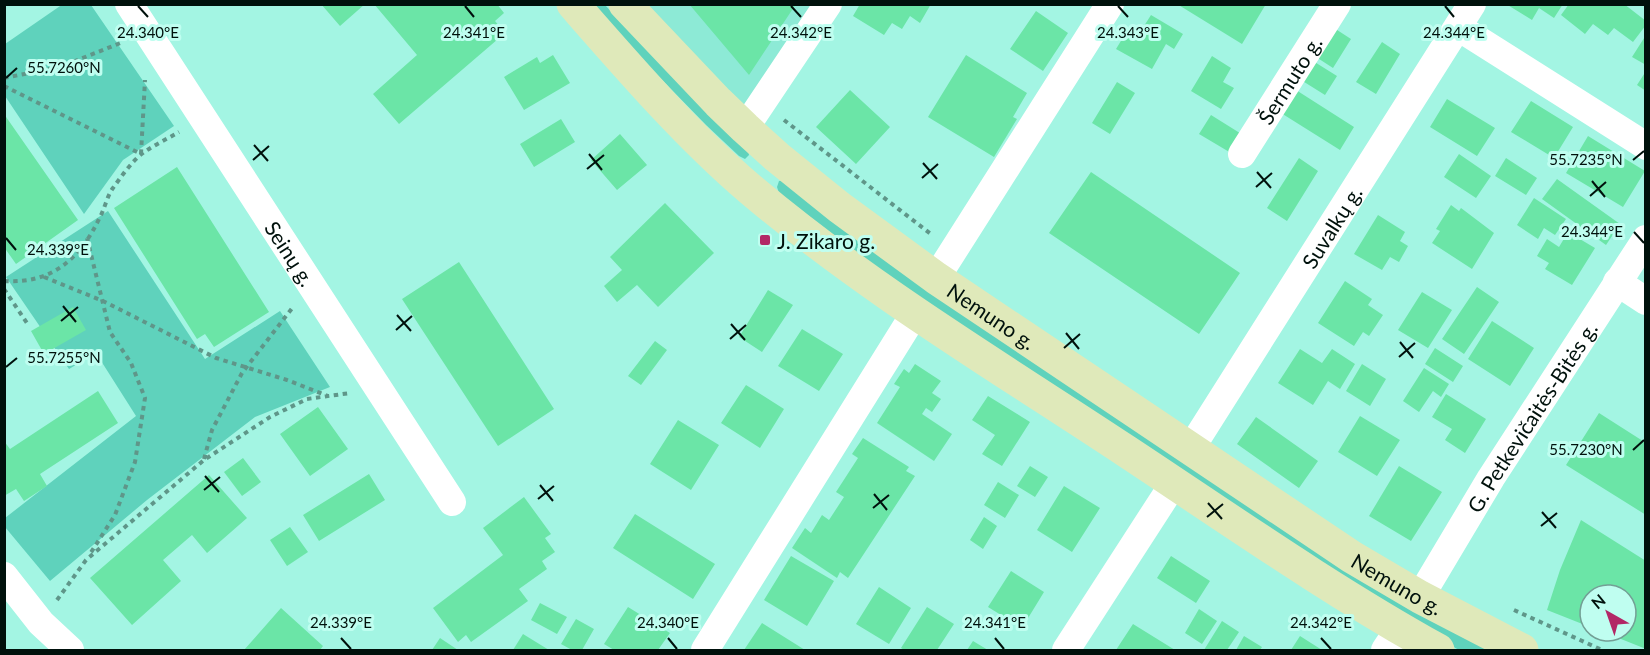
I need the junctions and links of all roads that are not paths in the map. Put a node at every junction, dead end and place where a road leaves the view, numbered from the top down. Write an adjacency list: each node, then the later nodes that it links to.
1 (129, 4): 20 (street, Seinų g.)
2 (573, 4): 12 (main road, Nemuno g.)
3 (625, 4): 8 (main road, Nemuno g.)
4 (828, 4): 8 (street)
5 (1110, 4): 14 (street)
6 (1337, 4): 10 (street, Šermuto g.)
7 (1465, 16): 9 (street); 18 (street, Suvalkų g.)
8 (754, 116): 11 (main road, Nemuno g.)
9 (1646, 146)
10 (1242, 154)
11 (777, 157): 12 (main road); 14 (main road, Nemuno g.)
12 (750, 188): 17 (main road, Nemuno g.)
13 (1646, 239): 15 (street, G. Petkevičaitės-Bitės g.)
14 (936, 278): 18 (main road, Nemuno g.)
15 (1617, 282): 16 (street); 22 (street, G. Petkevičaitės-Bitės g.)
16 (1646, 301)
17 (915, 313): 19 (main road, Nemuno g.); 25 (street)
18 (1191, 448): 22 (main road, Nemuno g.)
19 (1174, 483): 23 (main road, Nemuno g.); 26 (street)
20 (452, 502)
21 (4, 576): 24 (street)
22 (1420, 597): 28 (main road, Nemuno g.)
23 (1392, 640): 27 (main road, Nemuno g.)
24 (70, 651)
25 (705, 651)
26 (1066, 651)
27 (1438, 651)
28 (1522, 651)

